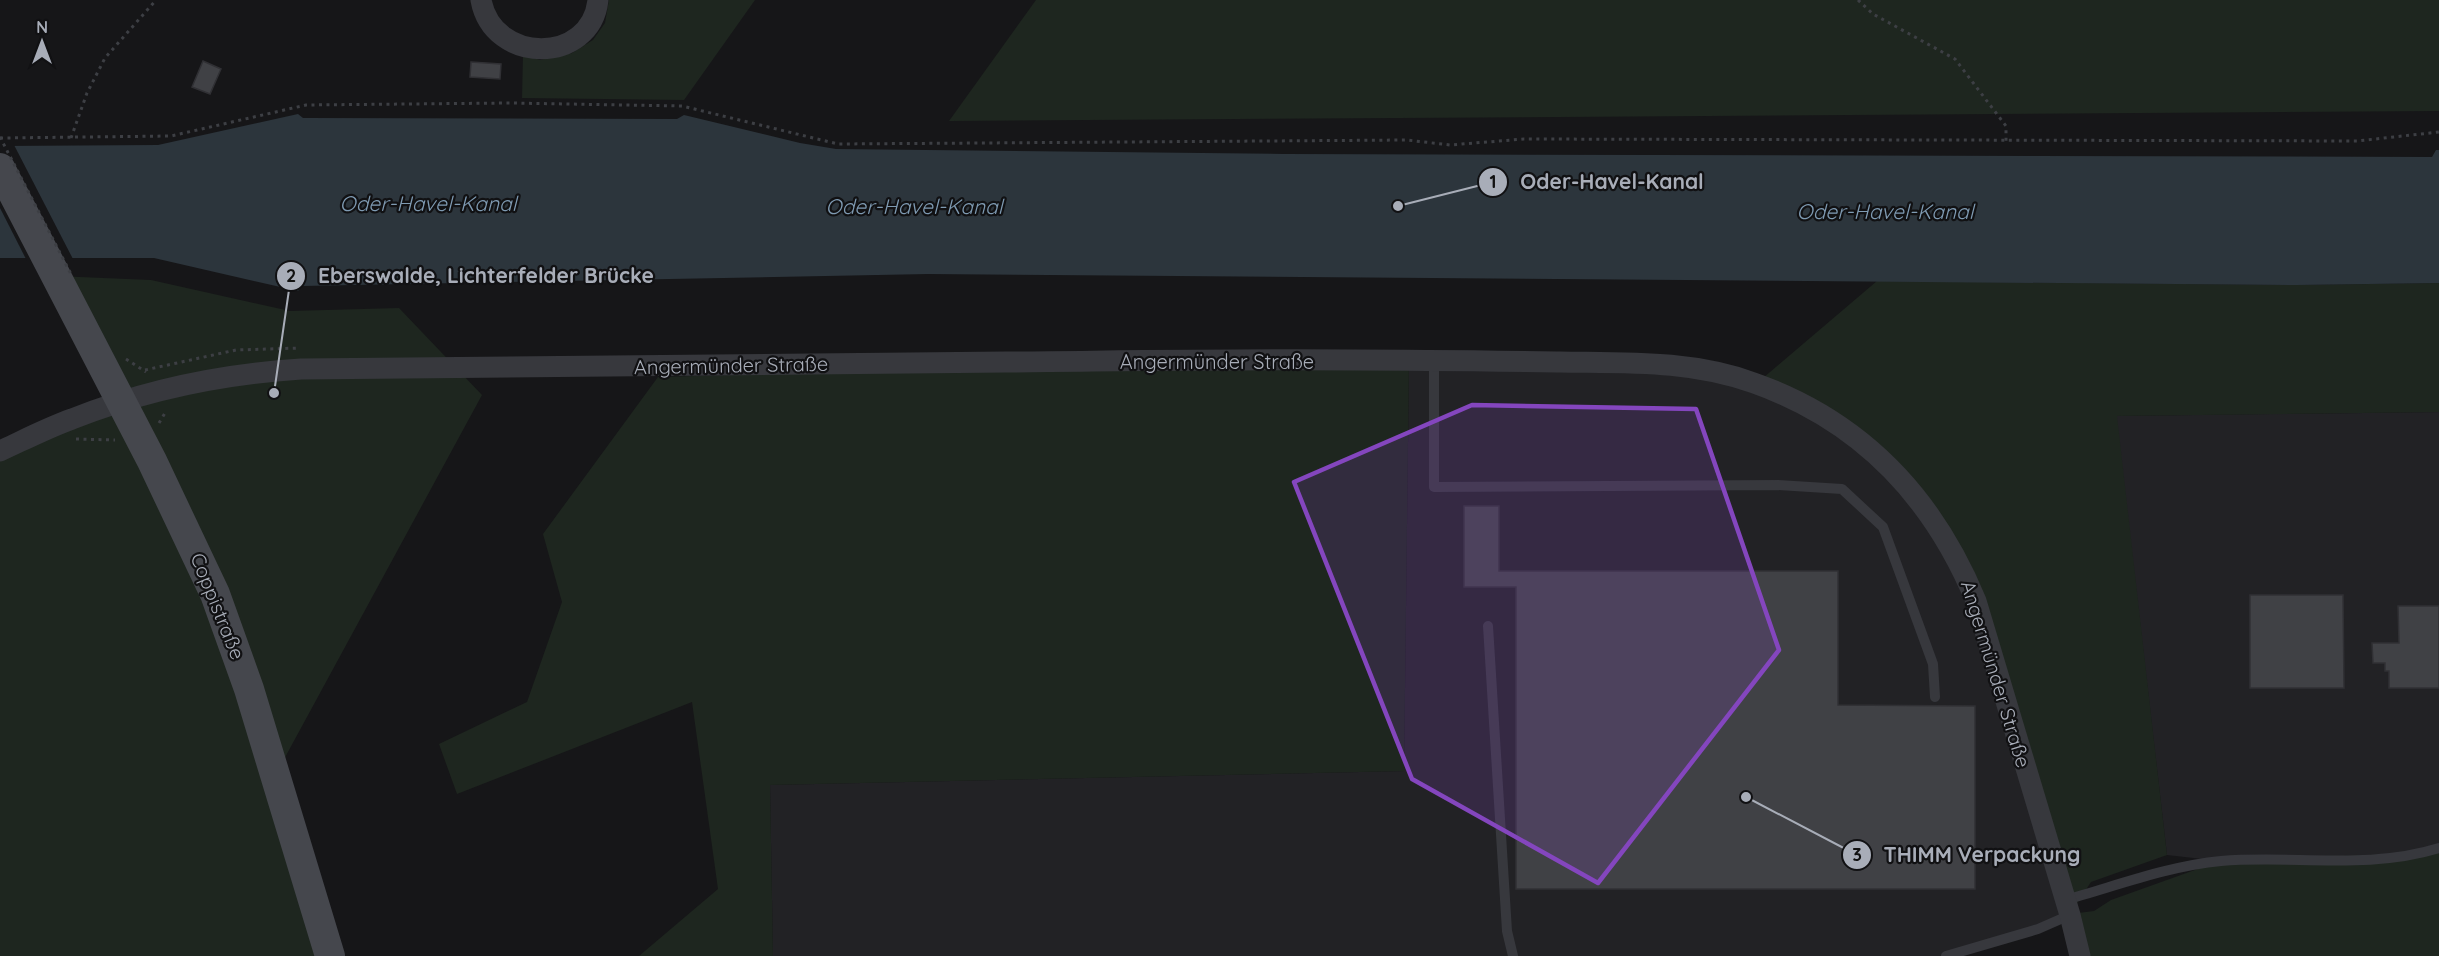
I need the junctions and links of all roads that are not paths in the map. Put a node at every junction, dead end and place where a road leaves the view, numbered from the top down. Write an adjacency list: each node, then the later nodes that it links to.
1 (481, 0): 2 (street)
2 (598, 0)
3 (0, 168): 5 (main road, Coppistraße)
4 (1434, 360): 5 (street, Angermünder Straße); 8 (lane); 10 (street, Angermünder Straße)
5 (122, 403): 6 (street, Angermünder Straße); 11 (main road, Coppistraße)
6 (0, 451)
7 (1488, 626): 12 (lane)
8 (1935, 697)
9 (2439, 848): 10 (lane)
10 (2068, 907): 13 (lane); 14 (street, Angermünder Straße)
11 (330, 956)
12 (1513, 956)
13 (1947, 956)
14 (2080, 956)

